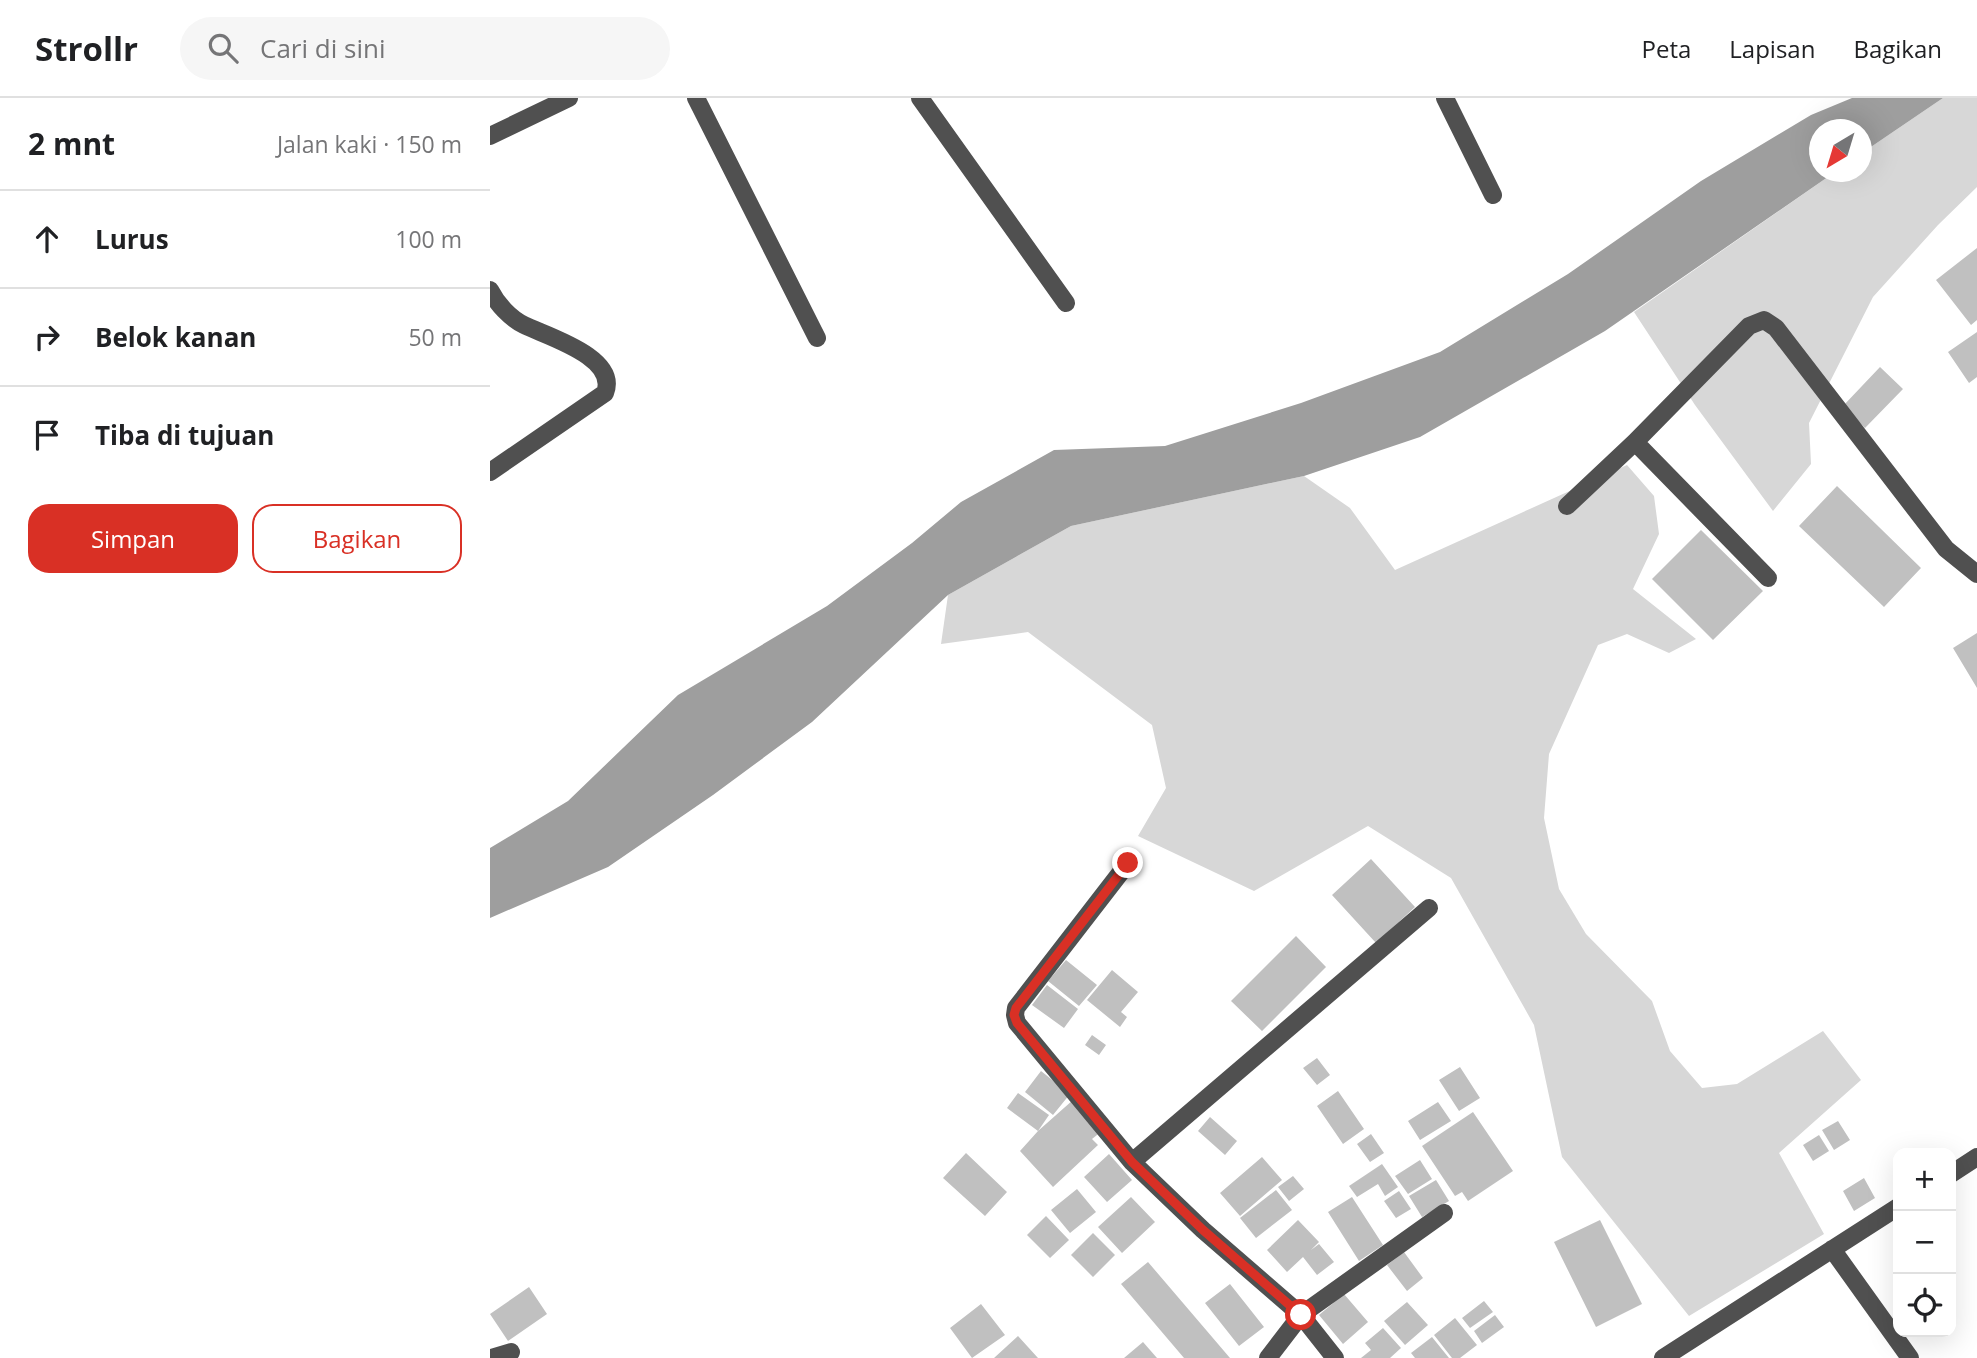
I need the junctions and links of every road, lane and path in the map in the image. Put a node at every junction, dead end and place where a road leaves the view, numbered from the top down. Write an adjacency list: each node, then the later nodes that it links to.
1 (569, 98): 5 (street)
2 (696, 98): 9 (street)
3 (920, 98): 8 (street)
4 (1445, 98): 6 (street)
5 (490, 136)
6 (1493, 195)
7 (490, 290): 11 (street)
8 (1066, 303)
9 (817, 338)
10 (1635, 442): 12 (street); 13 (street); 14 (street)
11 (490, 472)
12 (1567, 506)
13 (1977, 574)
14 (1768, 578)
15 (1128, 863): 18 (street)
16 (1429, 908): 18 (street)
17 (1977, 1157): 19 (street)
18 (1132, 1162): 23 (street)
19 (1956, 1171)
20 (1893, 1210): 22 (street)
21 (1444, 1213): 23 (street)
22 (1832, 1249): 28 (street); 29 (street)
23 (1301, 1315): 26 (street); 27 (street)
24 (510, 1352): 25 (street)
25 (491, 1358)
26 (1268, 1358)
27 (1335, 1358)
28 (1663, 1358)
29 (1910, 1358)

